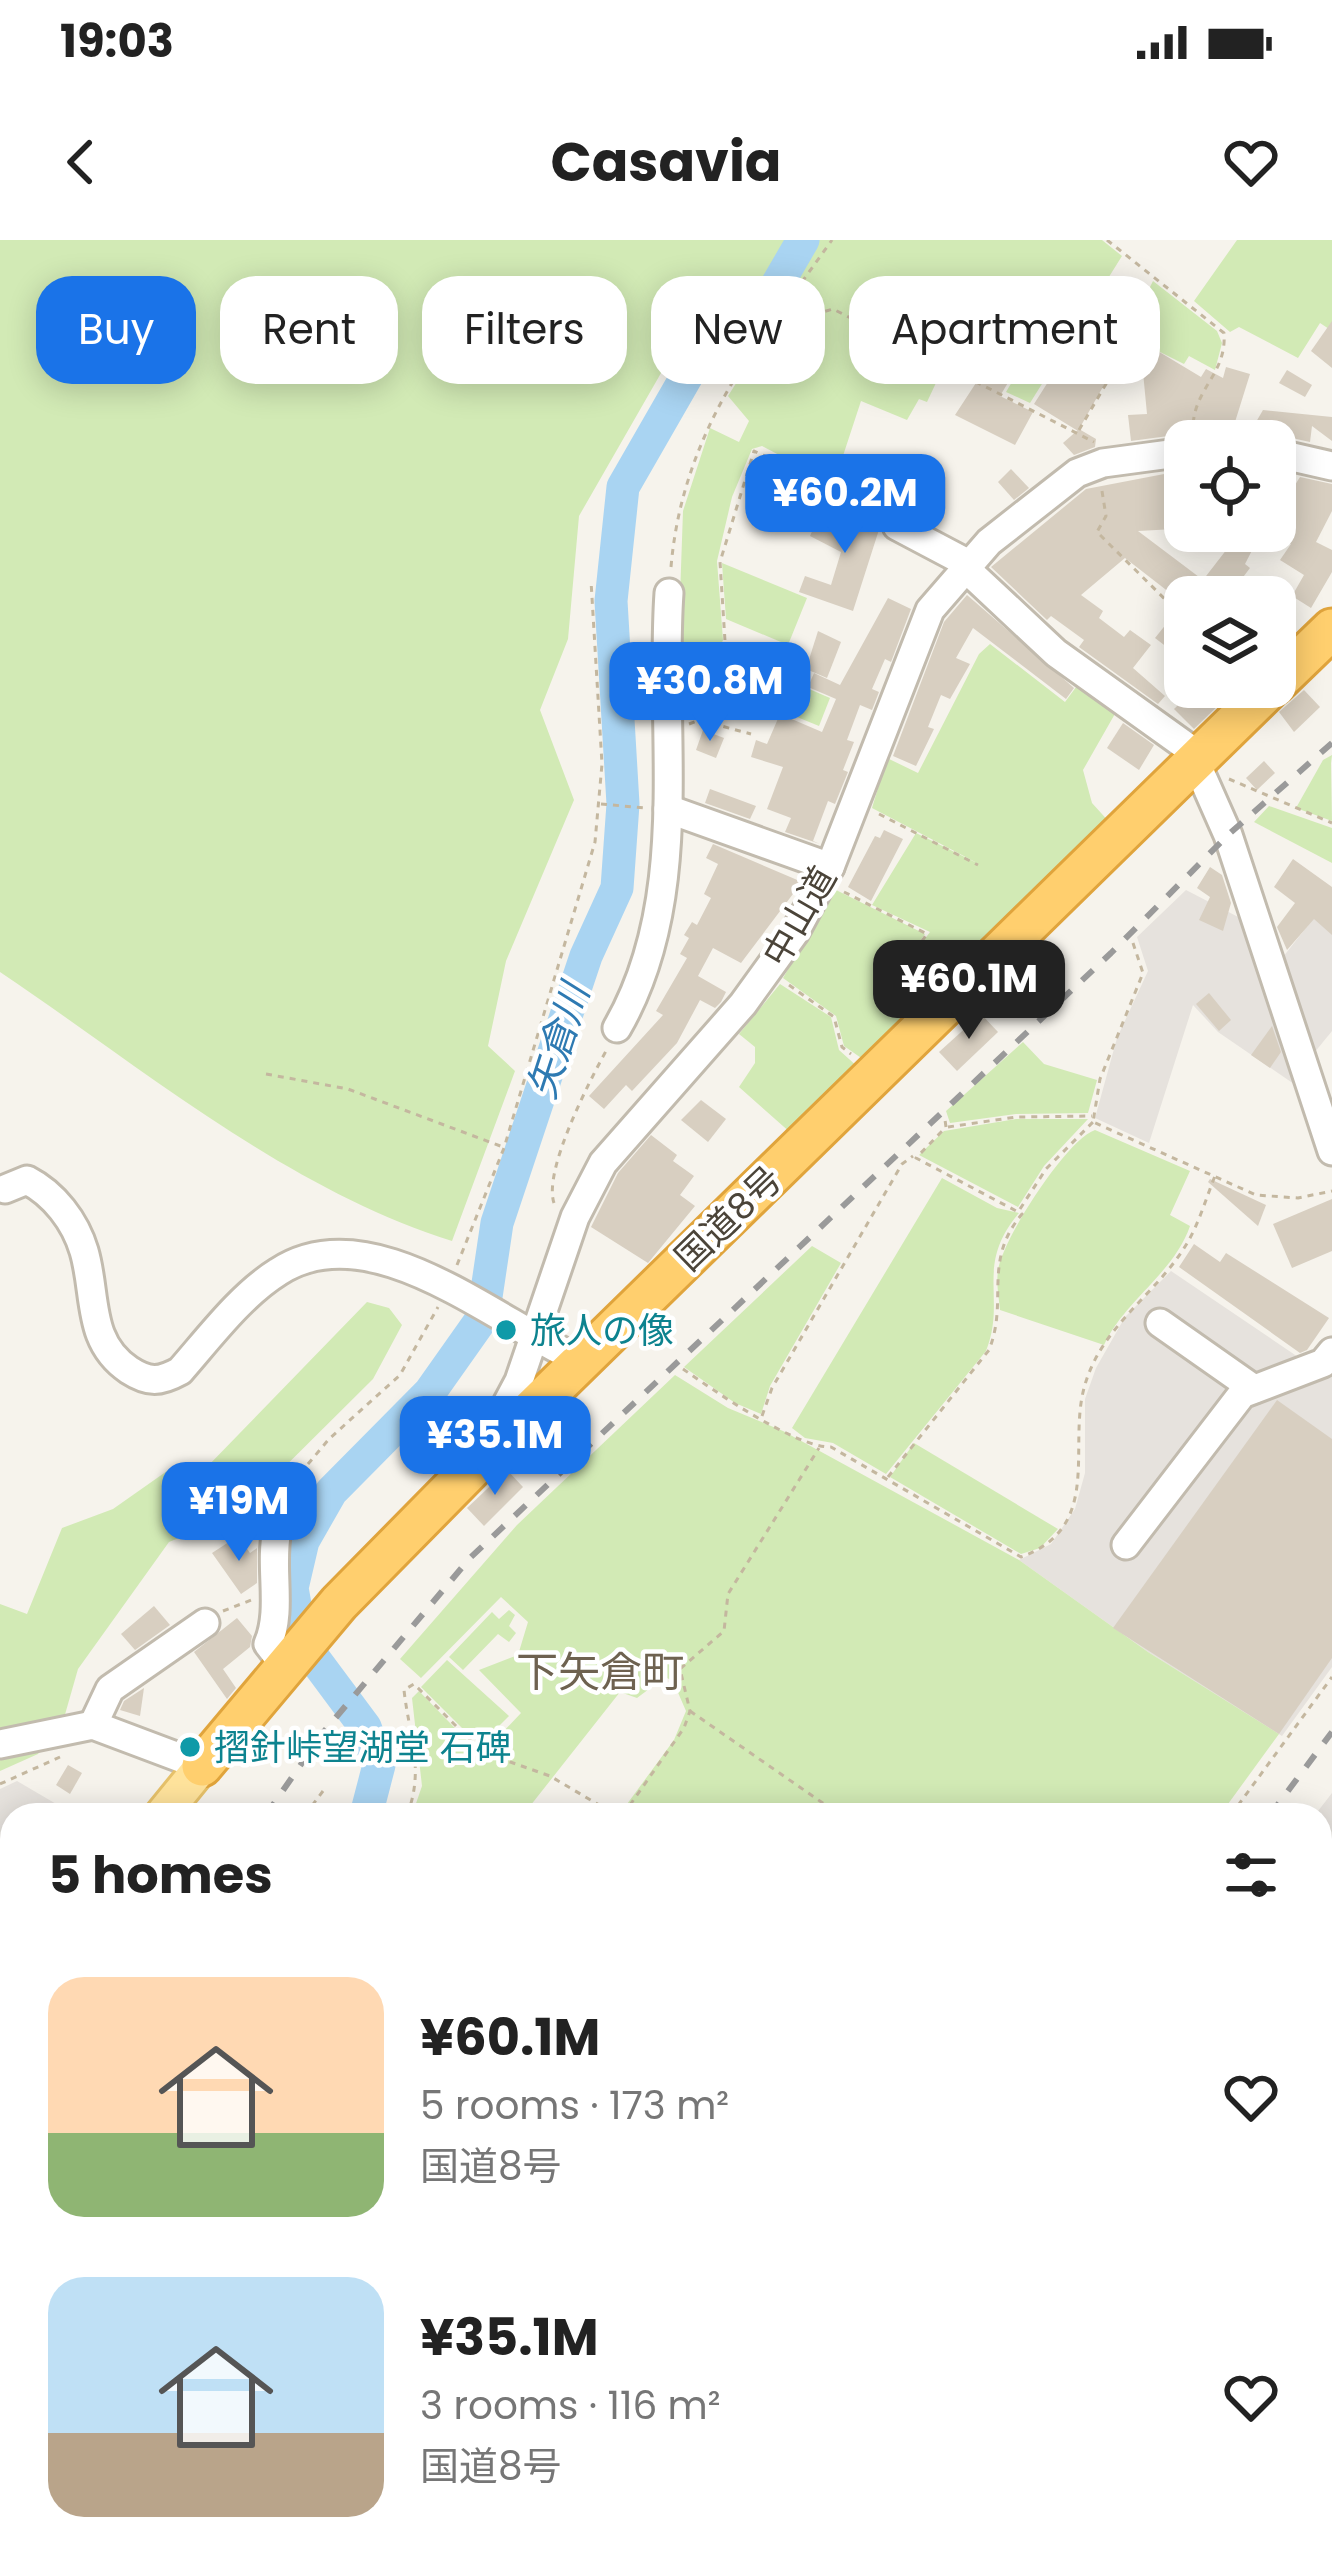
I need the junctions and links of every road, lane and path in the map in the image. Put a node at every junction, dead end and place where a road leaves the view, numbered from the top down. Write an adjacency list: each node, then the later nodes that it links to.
1 (832, 240): 3 (path)
2 (1107, 240): 7 (path)
3 (806, 276)
4 (825, 311): 8 (path)
5 (728, 384): 16 (path)
6 (1106, 384): 8 (path)
7 (1193, 420)
8 (1078, 431): 11 (path)
9 (1164, 455): 11 (street, 中山道)
10 (1296, 458): 12 (street)
11 (1101, 465): 14 (street, 中山道); 17 (path)
12 (1332, 466)
13 (897, 526): 14 (street); 21 (path)
14 (965, 565): 23 (street); 24 (street, 中山道)
15 (591, 581): 25 (path)
16 (669, 593): 21 (street)
17 (1164, 598)
18 (1332, 629): 19 (highway, 国道8号)
19 (1296, 663)
20 (1254, 708): 23 (highway, 国道8号)
21 (668, 724): 22 (path); 26 (street)
22 (751, 734)
23 (1201, 772): 27 (path); 32 (highway, 国道8号); 36 (street)
24 (855, 802): 28 (path); 29 (street, 中山道)
25 (599, 804): 26 (path); 38 (path)
26 (663, 809): 29 (street); 33 (street)
27 (1332, 823)
28 (978, 866)
29 (826, 874): 31 (street, 中山道); 32 (path)
30 (1133, 943): 37 (path)
31 (767, 971): 35 (path); 44 (street, 中山道)
32 (963, 990): 35 (highway, 国道8号)
33 (617, 1028): 44 (path)
34 (266, 1074): 38 (path)
35 (877, 1074): 49 (highway, 国道8号)
36 (1326, 1114): 40 (street)
37 (1092, 1119): 39 (path); 41 (path); 43 (path)
38 (504, 1148): 45 (path)
39 (916, 1154): 43 (path); 53 (path)
40 (1330, 1167): 41 (path)
41 (1215, 1176): 55 (path)
42 (5, 1189): 45 (street)
43 (1019, 1210): 55 (path)
44 (575, 1217): 47 (street, 中山道)
45 (448, 1291): 47 (street); 56 (path)
46 (1160, 1323): 51 (street)
47 (535, 1340): 49 (street); 52 (street, 中山道)
48 (1332, 1352): 51 (street)
49 (582, 1361): 52 (highway, 国道8号)
50 (683, 1369): 53 (path)
51 (1255, 1389): 57 (street)
52 (525, 1395): 60 (highway, 国道8号)
53 (761, 1418): 54 (path)
54 (820, 1447): 55 (path); 62 (path)
55 (886, 1479)
56 (277, 1530): 58 (street)
57 (1126, 1545)
58 (272, 1591): 59 (path); 60 (street)
59 (205, 1623): 63 (street)
60 (287, 1663): 66 (highway, 国道8号)
61 (1332, 1677): 75 (path)
62 (690, 1711): 73 (path); 74 (path)
63 (94, 1725): 64 (street); 66 (street)
64 (0, 1744)
65 (62, 1756): 67 (path)
66 (202, 1766): 69 (main road)
67 (0, 1784)
68 (326, 1787): 70 (path)
69 (172, 1803)
70 (314, 1803)
71 (411, 1803): 72 (path)
72 (596, 1803)
73 (632, 1803)
74 (823, 1803)
75 (1240, 1803)

